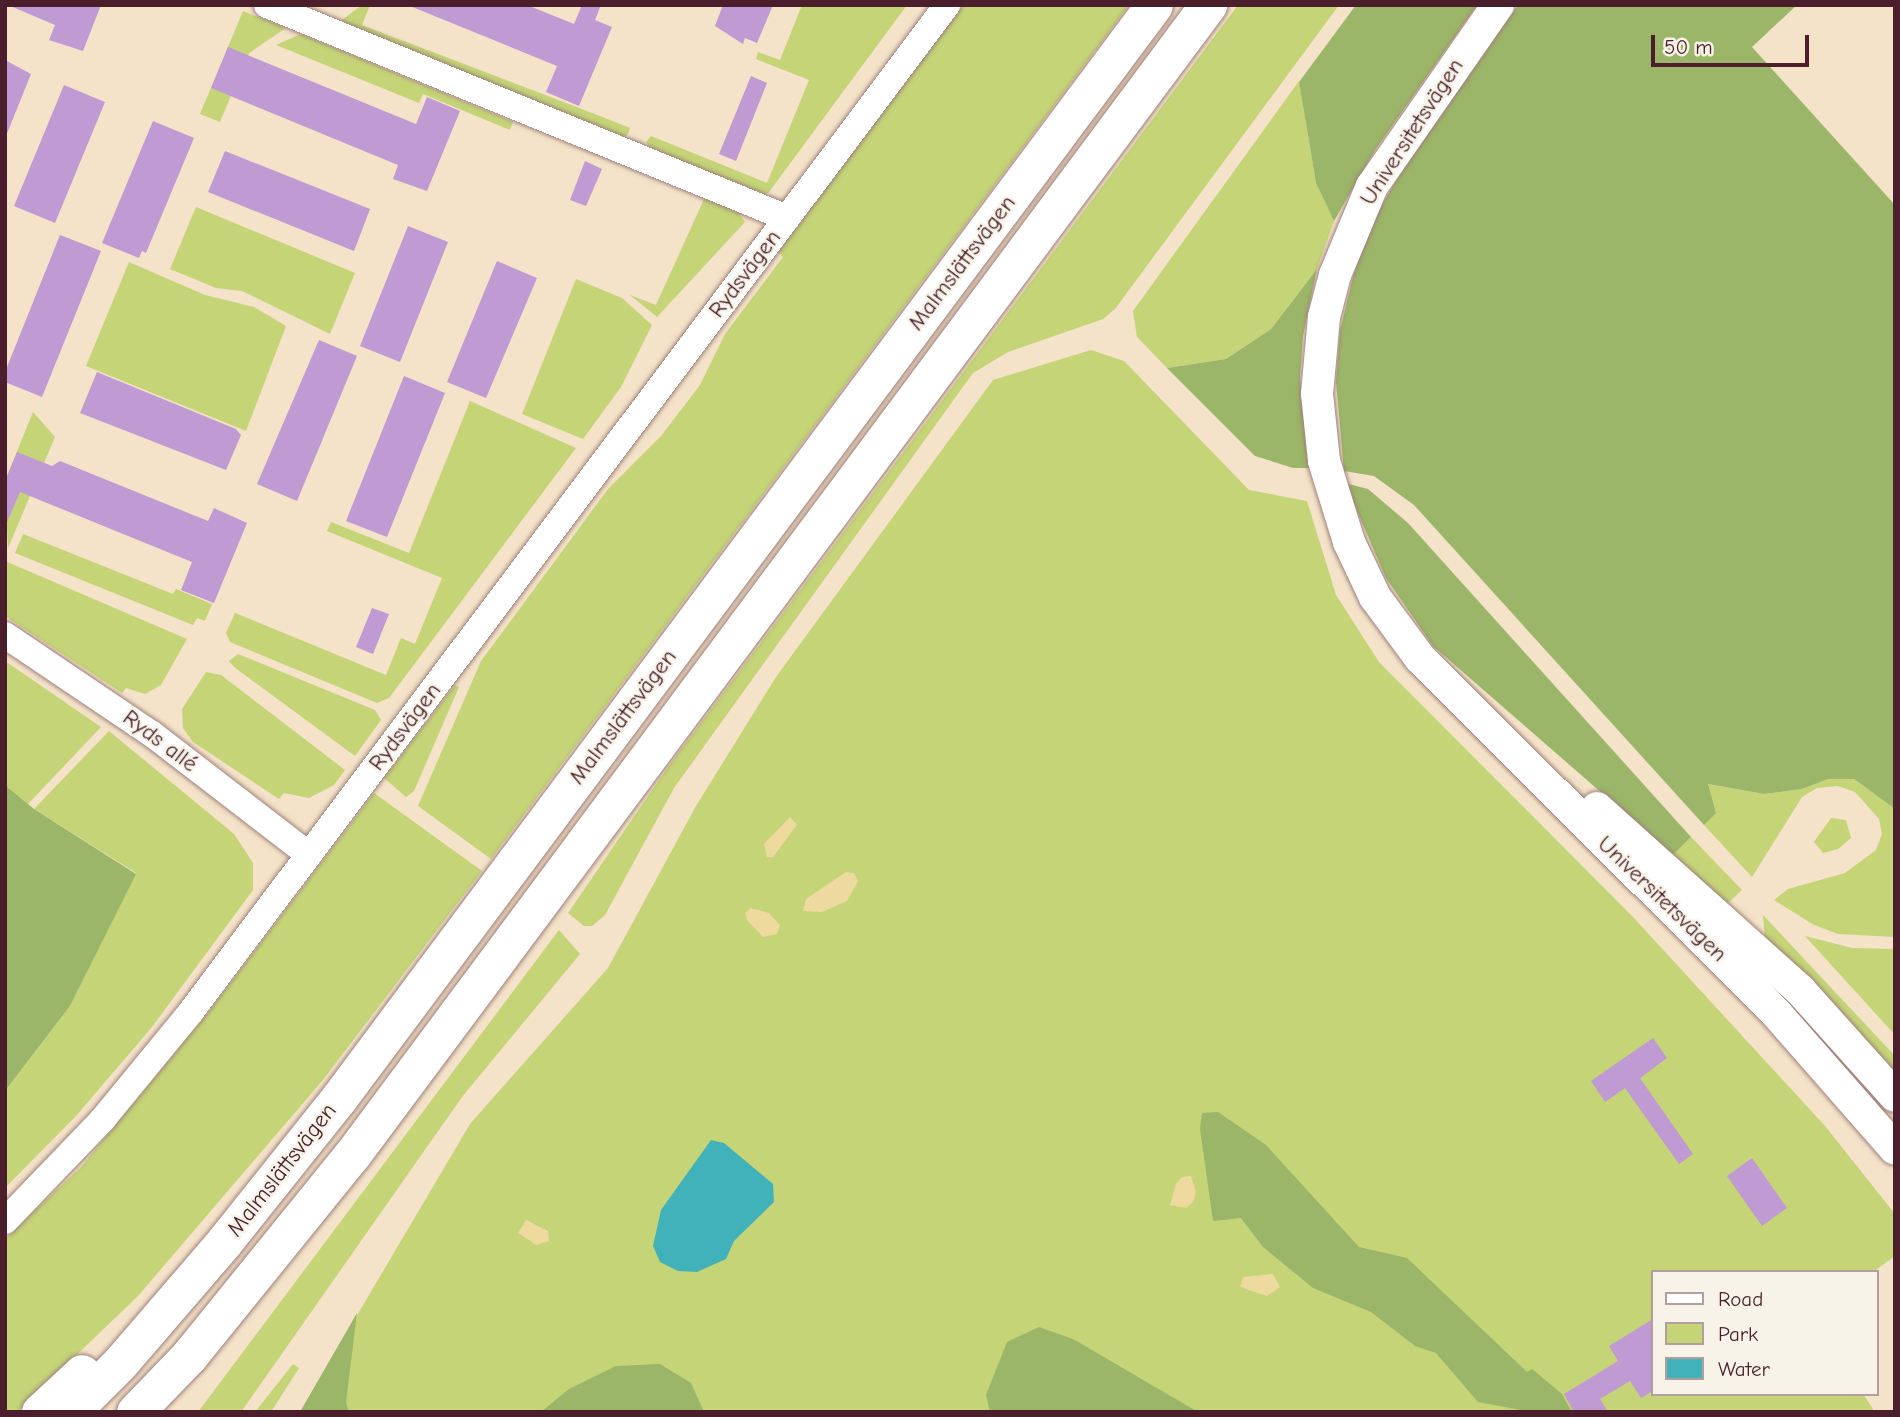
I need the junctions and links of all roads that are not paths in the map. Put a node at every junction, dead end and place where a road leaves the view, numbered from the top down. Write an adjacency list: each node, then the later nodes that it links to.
1 (267, 5): 6 (street, Rydsvägen)
2 (947, 5): 6 (street, Rydsvägen)
3 (1154, 5): 13 (highway, Malmslättsvägen)
4 (1208, 5): 14 (highway, Malmslättsvägen)
5 (1498, 5): 8 (main road, Universitetsvägen)
6 (787, 218): 9 (street, Rydsvägen)
7 (5, 635): 9 (street, Ryds allé)
8 (1420, 658): 10 (main road, Universitetsvägen); 11 (main road, Universitetsvägen)
9 (309, 855): 12 (street, Rydsvägen)
10 (1895, 1096)
11 (1895, 1149)
12 (5, 1221)
13 (225, 1242): 15 (highway); 16 (highway, Malmslättsvägen)
14 (284, 1244): 17 (highway, Malmslättsvägen); 18 (highway)
15 (40, 1412)
16 (71, 1412)
17 (135, 1412)
18 (170, 1412)

